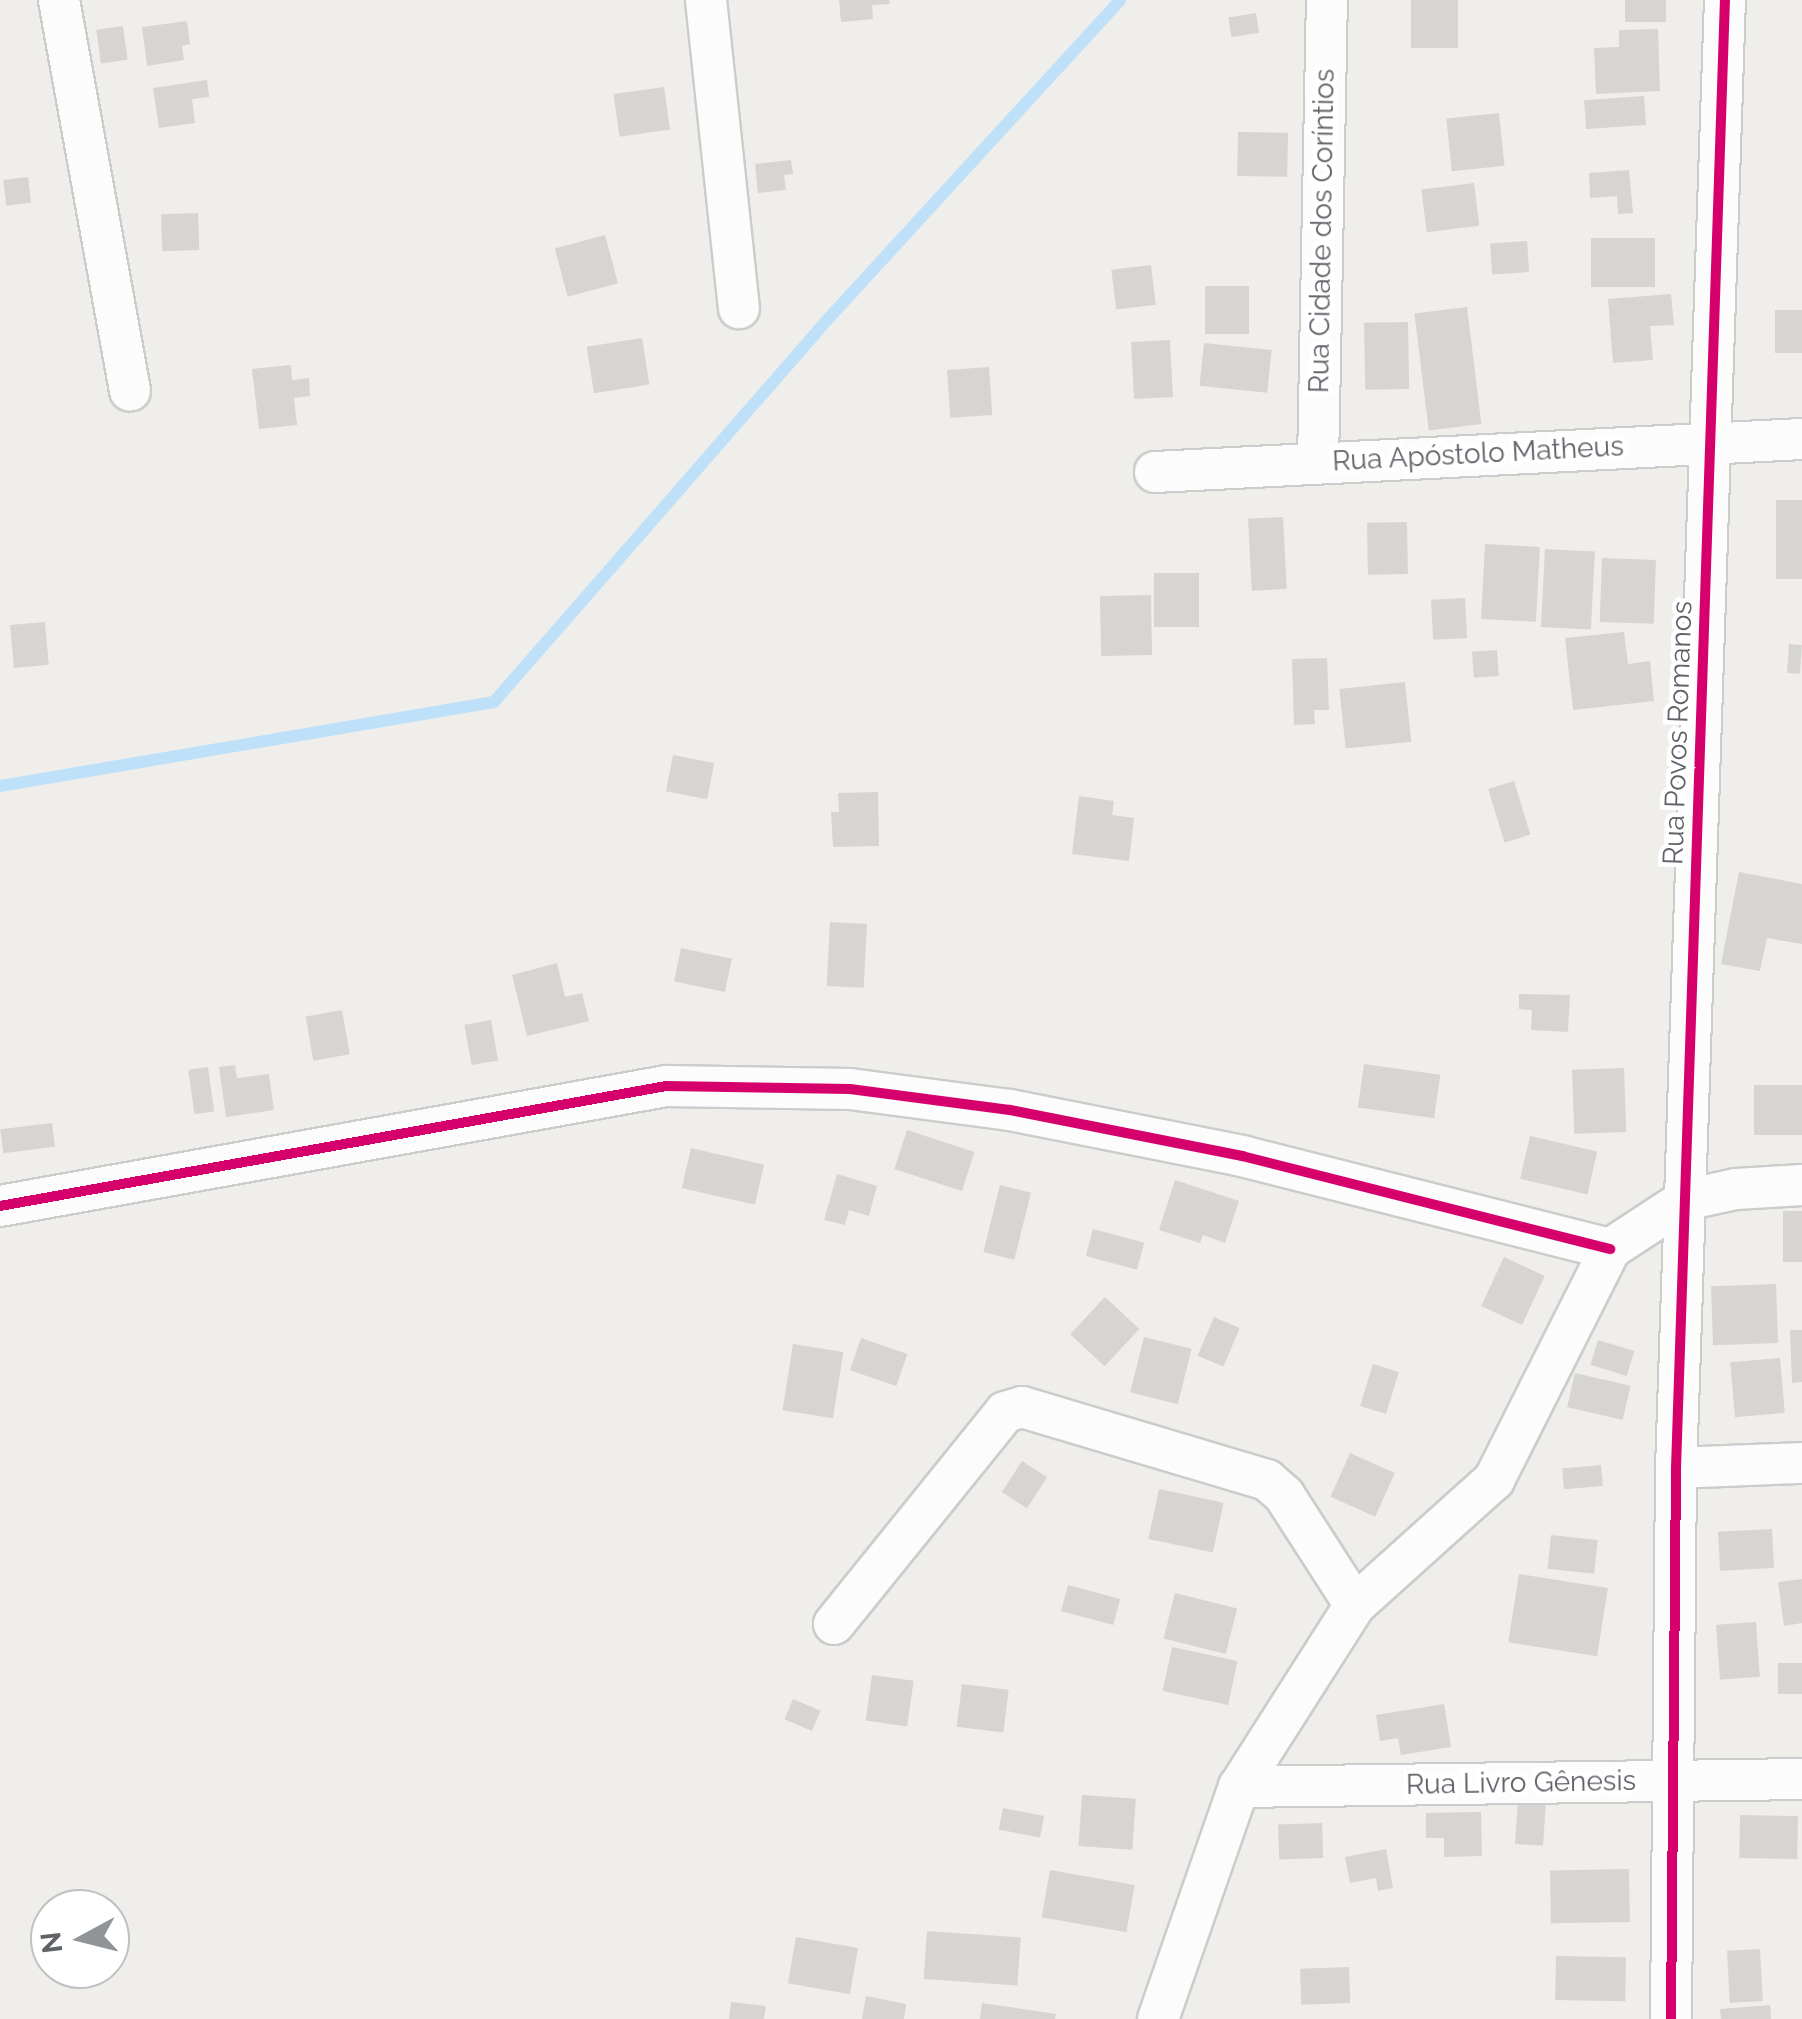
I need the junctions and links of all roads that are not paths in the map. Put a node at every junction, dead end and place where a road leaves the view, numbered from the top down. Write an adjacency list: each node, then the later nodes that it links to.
1 (59, 0): 6 (street)
2 (706, 0): 5 (street)
3 (1327, 0): 9 (street, Rua Cidade dos Coríntios)
4 (1725, 0): 8 (street, Rua Povos Romanos)
5 (739, 308)
6 (130, 391)
7 (1802, 439): 8 (street, Rua Apóstolo Matheus)
8 (1710, 442): 9 (street, Rua Apóstolo Matheus); 12 (street, Rua Povos Romanos)
9 (1318, 462): 10 (street, Rua Apóstolo Matheus)
10 (1155, 472)
11 (1802, 1185): 12 (street)
12 (1685, 1200): 14 (street); 16 (street, Rua Povos Romanos)
13 (0, 1206): 14 (street)
14 (1610, 1249): 17 (street)
15 (1802, 1464): 16 (street)
16 (1676, 1468): 20 (street, Rua Povos Romanos)
17 (1355, 1605): 18 (street); 21 (street)
18 (834, 1624)
19 (1802, 1778): 20 (street, Rua Livro Gênesis)
20 (1673, 1780): 21 (street, Rua Livro Gênesis); 23 (street, Rua Povos Romanos)
21 (1239, 1787): 22 (street)
22 (1158, 2019)
23 (1670, 2019)

